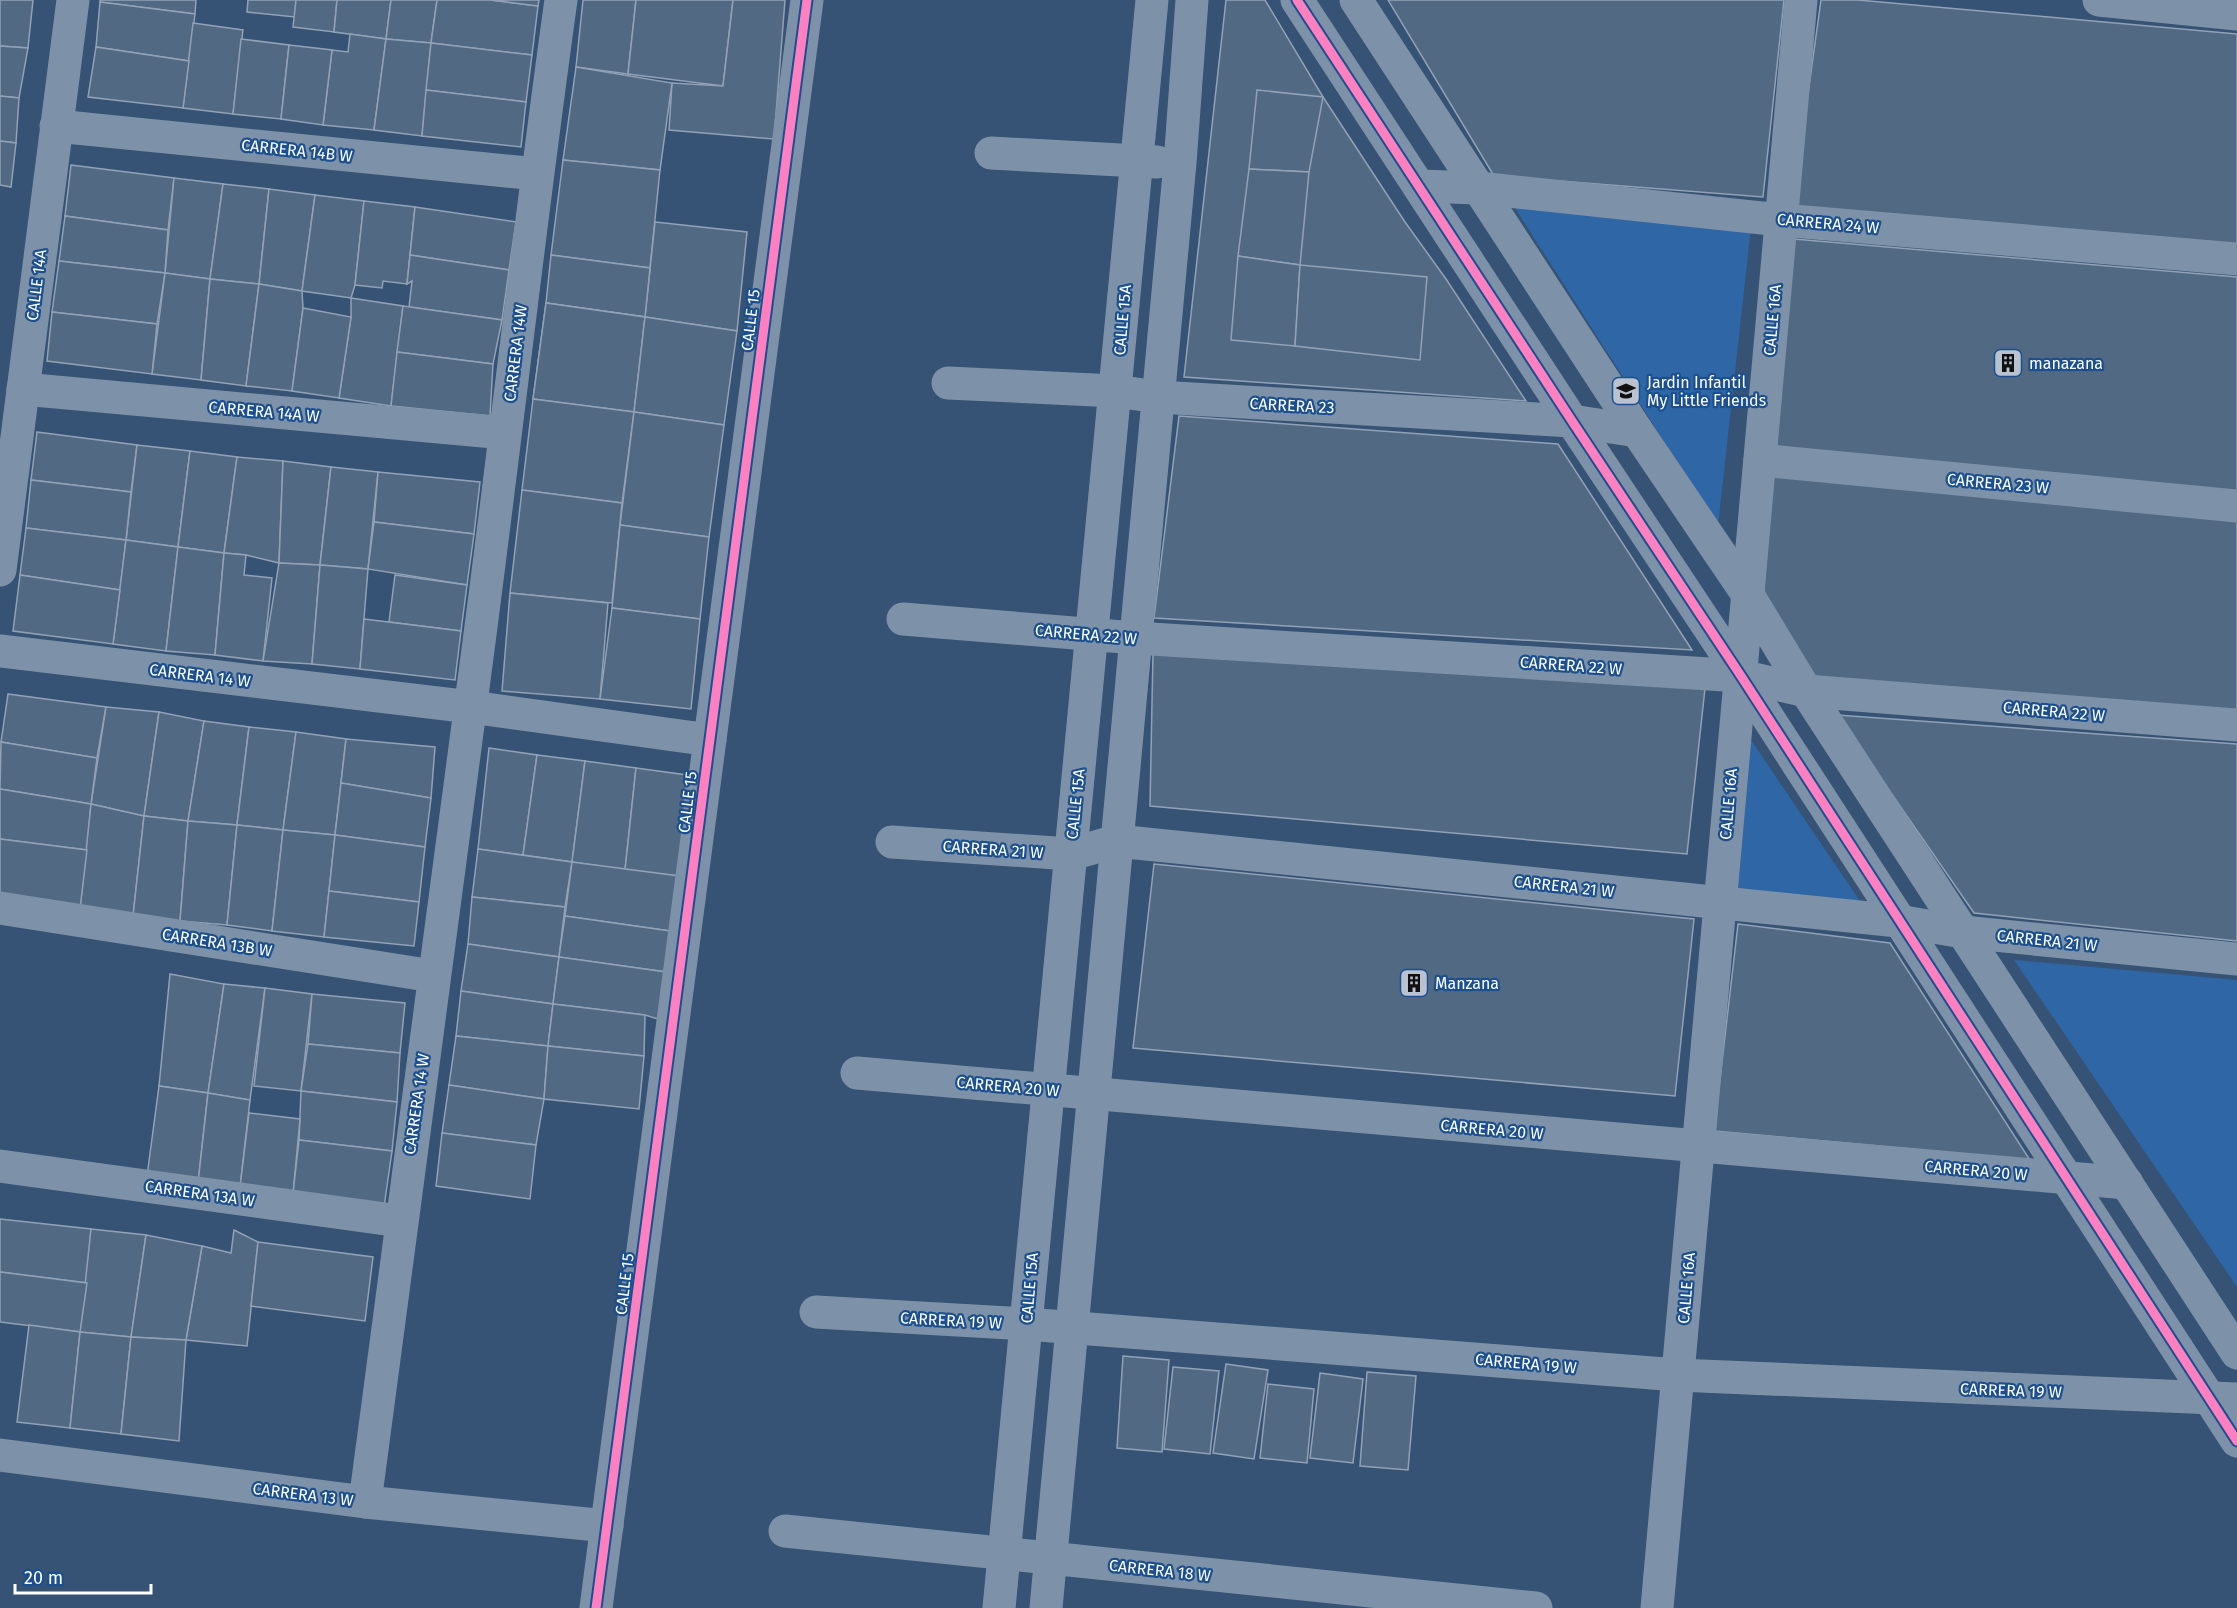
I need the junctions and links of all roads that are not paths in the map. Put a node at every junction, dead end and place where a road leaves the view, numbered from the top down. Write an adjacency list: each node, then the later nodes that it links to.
1 (73, 0): 11 (street, CALLE 14A)
2 (561, 0): 15 (street, CARRERA 14W)
3 (807, 0): 39 (street, CALLE 15)
4 (1152, 0): 13 (street, CALLE 15A)
5 (1192, 0): 14 (street)
6 (1297, 0): 16 (street)
7 (1356, 0): 17 (street)
8 (1801, 0): 18 (street, CALLE 16A)
9 (2098, 0): 10 (street)
10 (2237, 14)
11 (56, 126): 15 (street, CARRERA 14B W); 21 (street, CALLE 14A)
12 (991, 153): 13 (street)
13 (1137, 160): 14 (street); 22 (street, CALLE 15A)
14 (1180, 164): 23 (street)
15 (537, 174): 26 (street, CARRERA 14W)
16 (1419, 186): 17 (street, CARRERA 24 W); 24 (street)
17 (1479, 188): 18 (street, CARRERA 24 W); 25 (street)
18 (1781, 220): 19 (street, CARRERA 24 W); 27 (street, CALLE 16A)
19 (2237, 259)
20 (948, 383): 22 (street, CARRERA 23)
21 (23, 388): 26 (street, CARRERA 14A W); 29 (street, CALLE 14A)
22 (1115, 391): 23 (street, CARRERA 23); 32 (street, CALLE 15A)
23 (1158, 397): 24 (street, CARRERA 23); 33 (street)
24 (1572, 421): 25 (street, CARRERA 23); 35 (street)
25 (1636, 431): 30 (street)
26 (505, 433): 37 (street, CARRERA 14W)
27 (1760, 460): 28 (street, CARRERA 23 W); 30 (street, CALLE 16A)
28 (2237, 506)
29 (0, 570)
30 (1748, 596): 35 (street, CALLE 16A); 36 (street)
31 (903, 619): 32 (street, CARRERA 22 W)
32 (1092, 634): 33 (street, CARRERA 22 W); 42 (street, CALLE 15A)
33 (1135, 638): 35 (street, CARRERA 22 W); 40 (street)
34 (0, 651): 37 (street, CARRERA 14 W)
35 (1741, 676): 36 (street, CARRERA 22 W); 43 (street, CALLE 16A); 45 (street)
36 (1806, 691): 38 (street, CARRERA 22 W); 46 (street)
37 (471, 707): 39 (street, CARRERA 14 W); 48 (street, CARRERA 14 W)
38 (2237, 725)
39 (710, 740): 66 (street, CALLE 15)
40 (1117, 841): 42 (street, CARRERA 21 W); 43 (street, CARRERA 21 W); 51 (street)
41 (892, 842): 42 (street, CARRERA 21 W)
42 (1071, 854): 50 (street, CALLE 15A)
43 (1719, 902): 45 (street, CARRERA 21 W); 52 (street, CALLE 16A)
44 (0, 908): 48 (street, CARRERA 13B W)
45 (1898, 921): 46 (street, CARRERA 21 W); 54 (street)
46 (1963, 932): 47 (street, CARRERA 21 W); 55 (street)
47 (2237, 959)
48 (433, 976): 56 (street, CARRERA 14 W)
49 (857, 1073): 50 (street, CARRERA 20 W)
50 (1048, 1090): 51 (street, CARRERA 20 W); 58 (street, CALLE 15A)
51 (1093, 1094): 52 (street, CARRERA 20 W); 59 (street)
52 (1698, 1147): 54 (street, CARRERA 20 W); 61 (street, CALLE 16A)
53 (0, 1166): 56 (street, CARRERA 13A W)
54 (2065, 1177): 55 (street, CARRERA 20 W); 62 (street)
55 (2127, 1183): 60 (street)
56 (400, 1221): 65 (street, CARRERA 14 W)
57 (816, 1312): 58 (street, CARRERA 19 W)
58 (1026, 1324): 59 (street, CARRERA 19 W); 68 (street, CALLE 15A)
59 (1072, 1328): 61 (street, CARRERA 19 W); 69 (street)
60 (2237, 1353)
61 (1678, 1376): 62 (street, CARRERA 19 W); 74 (street, CALLE 16A)
62 (2223, 1399): 63 (street)
63 (2237, 1441)
64 (0, 1455): 65 (street, CARRERA 13 W)
65 (365, 1502): 66 (street, CARRERA 13 W)
66 (607, 1526): 70 (street, CALLE 15)
67 (785, 1531): 68 (street, CARRERA 18 W)
68 (1004, 1553): 69 (street, CARRERA 18 W); 71 (street, CALLE 15A)
69 (1051, 1559): 72 (street); 73 (street, CARRERA 18 W)
70 (597, 1608)
71 (999, 1608)
72 (1046, 1608)
73 (1536, 1608)
74 (1658, 1608)

